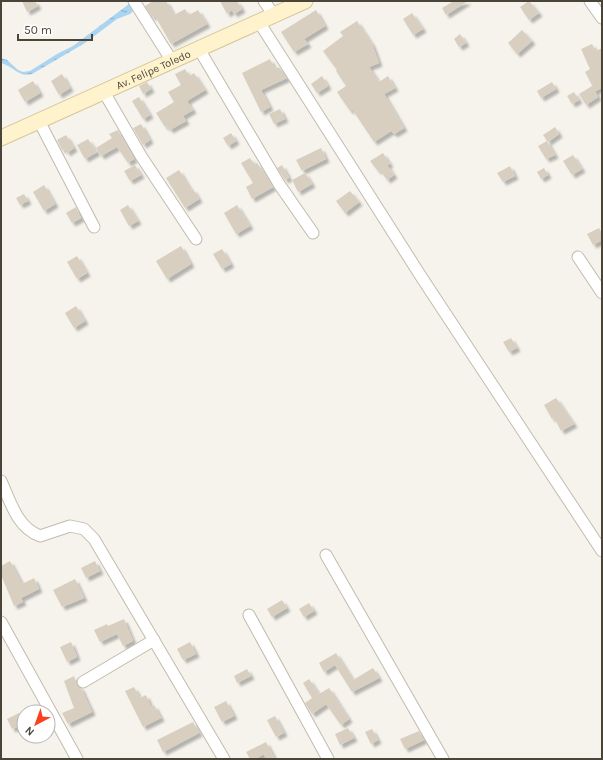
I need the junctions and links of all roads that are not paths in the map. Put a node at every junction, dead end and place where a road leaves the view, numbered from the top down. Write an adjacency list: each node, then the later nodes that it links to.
1 (134, 1): 9 (street)
2 (264, 1): 5 (street)
3 (305, 1): 5 (main road, Av. Felipe Toledo)
4 (590, 1): 6 (street)
5 (274, 15): 7 (main road, Av. Felipe Toledo)
6 (602, 18)
7 (259, 22): 8 (main road, Av. Felipe Toledo); 19 (street)
8 (199, 49): 9 (main road, Av. Felipe Toledo); 14 (street)
9 (172, 61): 10 (main road, Av. Felipe Toledo)
10 (104, 92): 11 (main road, Av. Felipe Toledo); 15 (street)
11 (39, 121): 12 (main road, Av. Felipe Toledo); 13 (street)
12 (1, 138)
13 (94, 227)
14 (313, 233)
15 (196, 239)
16 (578, 257): 17 (street)
17 (602, 293)
18 (1, 482): 23 (street)
19 (602, 551)
20 (326, 555): 25 (street)
21 (249, 615): 28 (street)
22 (1, 622): 26 (street)
23 (154, 640): 24 (street); 27 (street)
24 (83, 682)
25 (441, 758)
26 (76, 759)
27 (224, 759)
28 (328, 759)

